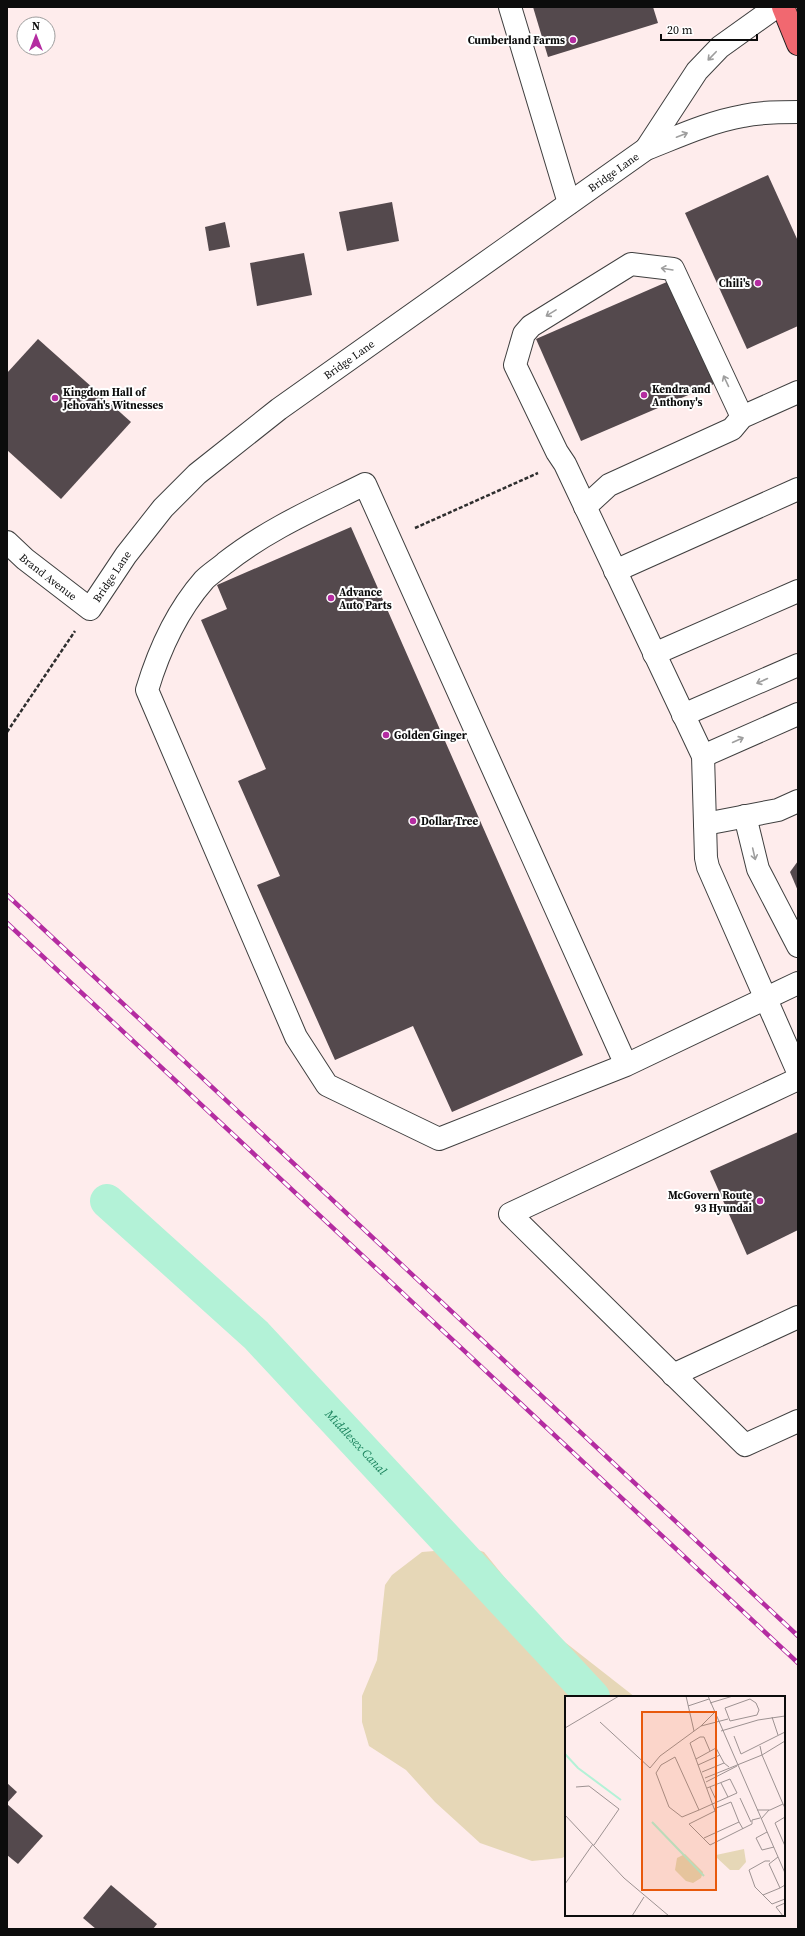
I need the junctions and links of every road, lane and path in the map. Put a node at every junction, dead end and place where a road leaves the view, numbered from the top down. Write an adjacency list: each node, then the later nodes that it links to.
1 (510, 7): 7 (street)
2 (776, 7): 6 (street, Bridge Lane, one-way to 6)
3 (783, 7): 4 (main road)
4 (798, 44)
5 (798, 112): 6 (street, Bridge Lane, one-way to 5)
6 (646, 149): 7 (street, Bridge Lane)
7 (570, 203): 17 (street, Bridge Lane)
8 (798, 392): 9 (street)
9 (742, 417): 12 (street); 12 (street, one-way to 12)
10 (544, 470): 13 (path)
11 (798, 489): 15 (street)
12 (585, 507): 15 (street)
13 (409, 530)
14 (7, 542): 17 (street, Brand Avenue)
15 (615, 571): 18 (street)
16 (798, 591): 18 (street)
17 (90, 609): 22 (path)
18 (654, 654): 21 (street)
19 (798, 665): 21 (street, one-way to 21)
20 (798, 714): 23 (street, one-way to 20)
21 (684, 715): 23 (street)
22 (7, 732)
23 (703, 756): 26 (street)
24 (798, 801): 25 (street)
25 (745, 816): 26 (street); 27 (street, one-way to 27)
26 (705, 824): 29 (street)
27 (798, 946)
28 (798, 983): 29 (street)
29 (766, 999): 30 (street); 31 (street)
30 (795, 1059)
31 (626, 1066): 31 (street)
32 (798, 1079): 34 (street)
33 (798, 1318): 34 (street)
34 (673, 1375): 35 (street)
35 (798, 1420)

